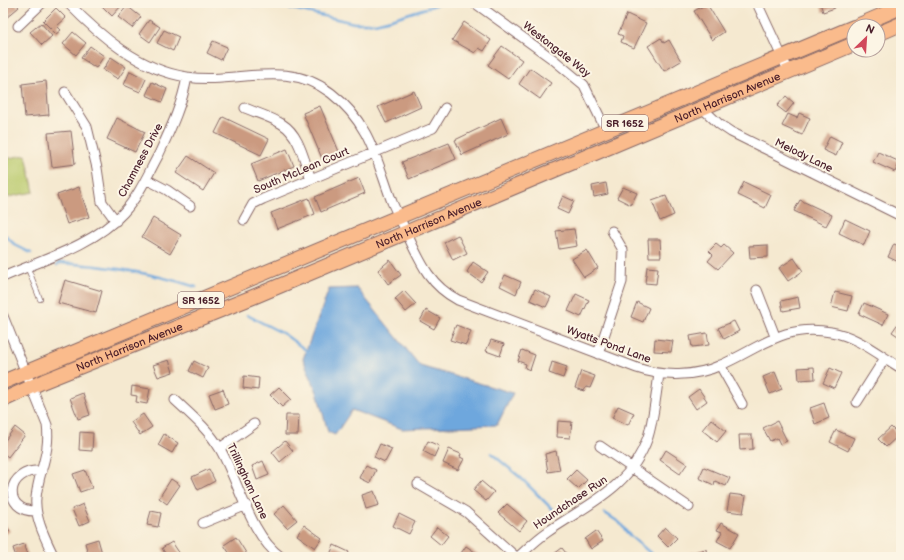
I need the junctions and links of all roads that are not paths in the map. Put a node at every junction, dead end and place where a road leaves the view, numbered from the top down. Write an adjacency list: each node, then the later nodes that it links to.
1 (42, 3): 8 (street)
2 (68, 3): 14 (street, Wyatts Pond Lane)
3 (475, 3): 19 (street, Westongate Way)
4 (757, 3): 12 (street)
5 (901, 7): 6 (main road)
6 (876, 18)
7 (901, 24): 10 (main road)
8 (18, 26)
9 (846, 31): 12 (main road, North Harrison Avenue / SR 1652)
10 (886, 31)
11 (846, 47): 13 (main road, North Harrison Avenue / SR 1652)
12 (781, 59): 13 (street); 19 (main road, North Harrison Avenue / SR 1652)
13 (789, 72): 18 (main road, North Harrison Avenue / SR 1652)
14 (187, 77): 20 (street, Wyatts Pond Lane); 21 (street, Chamness Drive)
15 (66, 92): 27 (street)
16 (245, 108): 22 (street)
17 (445, 108): 20 (street, South McLean Court)
18 (702, 108): 24 (street, Melody Lane); 28 (main road, North Harrison Avenue / SR 1652)
19 (606, 130): 25 (main road, North Harrison Avenue / SR 1652)
20 (375, 151): 22 (street, South McLean Court); 25 (street, Wyatts Pond Lane)
21 (146, 179): 23 (street); 27 (street, Chamness Drive)
22 (311, 179): 26 (street, South McLean Court)
23 (190, 206)
24 (901, 216)
25 (400, 217): 28 (street, Wyatts Pond Lane); 40 (main road, North Harrison Avenue / SR 1652)
26 (244, 220)
27 (116, 221): 30 (street, Chamness Drive)
28 (406, 231): 36 (street, Wyatts Pond Lane); 43 (main road, North Harrison Avenue / SR 1652)
29 (612, 231): 36 (street)
30 (27, 266): 31 (street, Chamness Drive); 33 (lane)
31 (3, 277)
32 (757, 290): 35 (street)
33 (40, 299)
34 (3, 316): 40 (street)
35 (775, 336): 37 (street, Wyatts Pond Lane); 38 (street, Wyatts Pond Lane)
36 (598, 354): 41 (street, Wyatts Pond Lane)
37 (885, 358): 39 (street, Wyatts Pond Lane); 46 (street)
38 (720, 366): 41 (street, Wyatts Pond Lane); 47 (street)
39 (901, 368)
40 (26, 373): 42 (main road, North Harrison Avenue / SR 1652); 43 (street)
41 (659, 374): 51 (street, Houndchase Run)
42 (3, 382)
43 (32, 386): 44 (main road, North Harrison Avenue / SR 1652); 52 (street)
44 (3, 400)
45 (175, 400): 50 (street, Trillingham Lane)
46 (857, 402)
47 (742, 404)
48 (254, 424): 50 (street)
49 (600, 446): 51 (street)
50 (220, 448): 54 (street, Trillingham Lane)
51 (632, 467): 55 (street); 60 (street, Houndchase Run)
52 (42, 471): 56 (street); 56 (street)
53 (418, 484): 60 (street)
54 (246, 505): 57 (street); 59 (street, Trillingham Lane)
55 (689, 507)
56 (36, 511): 58 (street)
57 (203, 523)
58 (54, 557)
59 (281, 557)
60 (517, 557)

